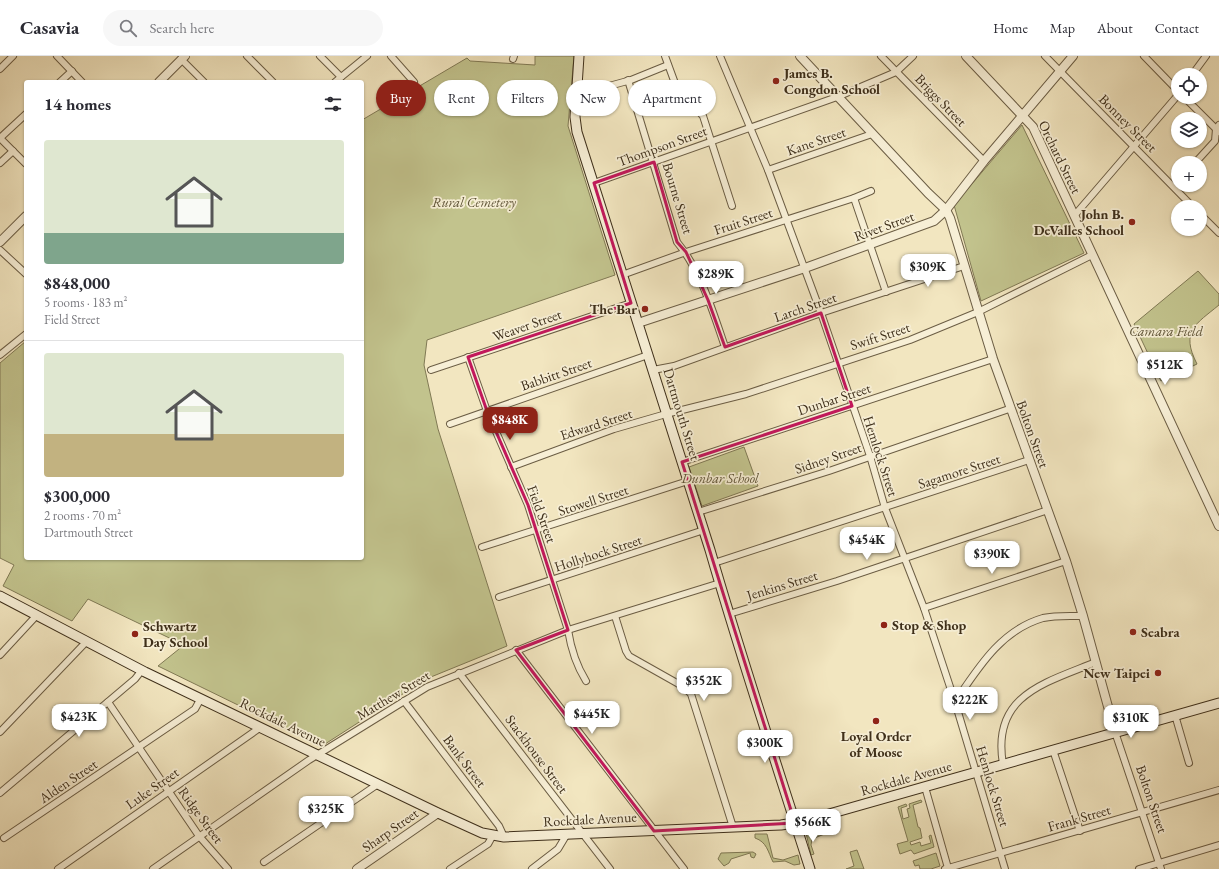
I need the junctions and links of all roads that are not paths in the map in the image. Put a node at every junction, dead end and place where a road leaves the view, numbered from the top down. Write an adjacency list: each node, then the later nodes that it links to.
1 (12, 56): 21 (street)
2 (57, 56): 22 (street)
3 (247, 56): 30 (street)
4 (320, 56): 25 (street)
5 (367, 56): 25 (street)
6 (391, 56): 32 (street)
7 (579, 56): 33 (main road, Dartmouth Street)
8 (665, 56): 19 (street)
9 (720, 56): 44 (street, Hemlock Street)
10 (800, 56): 37 (street, Bolton Street)
11 (881, 56): 24 (street, Briggs Street)
12 (913, 56): 24 (street, Thompson Street)
13 (966, 56): 40 (street, Orchard Street)
14 (1045, 56): 23 (street, Bonney Street)
15 (1073, 56): 23 (street, Rivet Street)
16 (1144, 56): 36 (street)
17 (1206, 56): 20 (street)
18 (183, 58): 28 (street); 29 (street)
19 (668, 64): 34 (street); 48 (street)
20 (1197, 68)
21 (0, 69)
22 (72, 71): 26 (street); 27 (street)
23 (1060, 71): 40 (street, Rivet Street); 49 (street, Bonney Street)
24 (896, 72): 37 (street, Thompson Street); 52 (street, Briggs Street)
25 (342, 77): 31 (street)
26 (62, 80)
27 (80, 80)
28 (161, 80)
29 (202, 80)
30 (271, 80)
31 (338, 80)
32 (412, 80)
33 (577, 80)
34 (628, 80): 35 (street)
35 (620, 82)
36 (1171, 84)
37 (837, 97): 44 (street, Thompson Street); 46 (street, Bolton Street)
38 (1171, 103): 49 (street)
39 (1191, 104): 45 (street)
40 (1022, 115): 52 (street, Rivet Street); 65 (street, Orchard Street)
41 (24, 116): 47 (street)
42 (575, 116): 58 (main road, Dartmouth Street)
43 (639, 116): 54 (street, Bourne Street)
44 (748, 128): 48 (street, Thompson Street); 56 (street, Hemlock Street)
45 (1218, 129): 51 (street)
46 (872, 134): 56 (street, Kane Street); 64 (street, Bolton Street)
47 (0, 138): 50 (street)
48 (710, 141): 54 (street, Thompson Street); 63 (street)
49 (1134, 146): 57 (street, Bonney Street); 65 (street)
50 (13, 151): 53 (street); 55 (street)
51 (1201, 156)
52 (984, 161): 64 (street, Rivet Street)
53 (24, 162)
54 (654, 162): 58 (street, Thompson Street); 73 (street, Bourne Street)
55 (0, 163)
56 (768, 170): 67 (street, Hemlock Street)
57 (1171, 179)
58 (594, 183): 78 (main road, Dartmouth Street)
59 (871, 191): 61 (street, Fruit Street)
60 (1182, 192): 62 (street, Bonney Street)
61 (854, 198): 67 (street, Fruit Street); 71 (street)
62 (1189, 200)
63 (732, 206)
64 (946, 210): 71 (street, Rivet Street); 75 (street, Bolton Street)
65 (1074, 216): 74 (street, Orchard Street)
66 (24, 218): 70 (street)
67 (787, 220): 73 (street, Fruit Street); 76 (street, Hemlock Street)
68 (1207, 221): 69 (street)
69 (1219, 232)
70 (0, 242)
71 (870, 245): 76 (street, Rivet Street); 79 (street)
72 (0, 250): 77 (street)
73 (686, 252): 78 (street, Fruit Street); 80 (street, Bourne Street)
74 (1092, 256): 82 (street, Swift Street); 107 (street, Orchard Street)
75 (964, 266): 79 (street, Larch Street); 82 (street, Bolton Street)
76 (805, 268): 80 (street, Rivet Street); 83 (street, Hemlock Street)
77 (24, 272)
78 (622, 275): 81 (main road, Dartmouth Street)
79 (886, 292): 83 (street, Larch Street)
80 (708, 300): 84 (street, Rivet Street); 86 (street, Bourne Street)
81 (631, 303): 84 (main road, Dartmouth Street); 89 (street, Weaver Street)
82 (978, 312): 90 (street, Bolton Street); 91 (street, Swift Street)
83 (821, 313): 86 (street, Larch Street); 91 (street, Hemlock Street)
84 (638, 323): 88 (main road, Dartmouth Street)
85 (24, 336): 87 (street)
86 (726, 347): 93 (street, Larch Street)
87 (0, 355)
88 (648, 355): 93 (main road, Dartmouth Street); 96 (street, Babbitt Street)
89 (468, 357): 92 (street, Weaver Street); 96 (street, Field Street)
90 (993, 359): 94 (street, Dunbar Street); 95 (street, Bolton Street)
91 (838, 362): 94 (street, Hemlock Street); 97 (street, Swift Street)
92 (431, 370)
93 (653, 370): 97 (main road, Dartmouth Street)
94 (852, 406): 99 (street, Hemlock Street); 101 (street, Dunbar Street)
95 (1010, 409): 99 (street, Sidney Street); 100 (street, Bolton Street)
96 (487, 411): 98 (street, Babbitt Street); 102 (street, Field Street)
97 (666, 414): 101 (main road, Dartmouth Street); 102 (street, Edward Street)
98 (450, 424)
99 (870, 456): 104 (street, Hemlock Street); 106 (street, Sidney Street)
100 (1029, 460): 104 (street, Sagamore Street); 105 (street, Bolton Street)
101 (682, 462): 103 (main road, Dartmouth Street)
102 (511, 467): 109 (street, Field Street)
103 (688, 481): 106 (main road, Dartmouth Street); 109 (street, Stowell Street)
104 (885, 508): 111 (street, Hemlock Street); 113 (street, Sagamore Street)
105 (1048, 510): 111 (street, Jenkins Street); 112 (street, Bolton Street)
106 (698, 512): 108 (main road, Dartmouth Street)
107 (1219, 526)
108 (704, 530): 113 (main road, Dartmouth Street); 114 (street, Hollyhock Street)
109 (537, 531): 110 (street, Stowell Street); 114 (street, Field Street)
110 (482, 547)
111 (904, 557): 118 (street, Hemlock Street); 119 (street, Jenkins Street)
112 (1066, 561): 118 (street); 122 (street, Bolton Street)
113 (714, 563): 115 (main road, Dartmouth Street)
114 (552, 580): 117 (street, Hollyhock Street); 123 (street, Field Street)
115 (720, 583): 119 (main road, Dartmouth Street); 121 (street, Matthew Street)
116 (0, 596): 120 (main road, Rockdale Avenue)
117 (499, 597)
118 (924, 608): 134 (street, Hemlock Street)
119 (728, 614): 153 (main road, Dartmouth Street)
120 (37, 616): 124 (main road, Rockdale Avenue); 126 (street)
121 (615, 616): 123 (street, Matthew Street); 154 (street)
122 (1083, 616): 127 (street, Bolton Street); 134 (street)
123 (568, 630): 125 (street, Matthew Street); 130 (street, Field Street)
124 (87, 641): 128 (main road, Rockdale Avenue); 138 (street)
125 (516, 650): 129 (street, Matthew Street); 155 (street)
126 (0, 655)
127 (1096, 662): 139 (street, Bolton Street); 144 (street)
128 (142, 670): 131 (main road, Rockdale Avenue); 133 (street)
129 (459, 672): 132 (street, Matthew Street); 158 (street, Stackhouse Street)
130 (586, 681)
131 (201, 698): 137 (main road, Rockdale Avenue); 140 (street, Alden Street)
132 (404, 701): 142 (street, Matthew Street); 161 (street, Bank Street)
133 (108, 702): 140 (street, Ridge Street); 150 (street)
134 (955, 702): 145 (street, Hemlock Street)
135 (1219, 703): 136 (main road, Rockdale Avenue)
136 (1175, 715): 139 (main road, Rockdale Avenue); 143 (street)
137 (261, 728): 142 (main road, Rockdale Avenue); 149 (street, Luke Street)
138 (0, 732)
139 (1116, 732): 141 (main road, Rockdale Avenue); 151 (street, Bolton Street)
140 (140, 747): 149 (street, Ridge Street); 162 (street, Alden Street)
141 (1054, 750): 144 (main road, Rockdale Avenue); 156 (street)
142 (318, 755): 146 (main road, Rockdale Avenue); 160 (street, Matthew Street)
143 (1189, 763)
144 (1003, 764): 145 (main road, Rockdale Avenue)
145 (976, 772): 147 (main road, Rockdale Avenue); 164 (street, Hemlock Street)
146 (378, 784): 152 (main road, Rockdale Avenue); 165 (street)
147 (925, 787): 153 (main road, Rockdale Avenue); 167 (street)
148 (1219, 790): 151 (street, Frank Street)
149 (169, 791): 160 (street, Ridge Street); 168 (street, Luke Street)
150 (0, 793)
151 (1142, 812): 156 (street, Frank Street); 166 (street, Bolton Street)
152 (438, 813): 159 (main road, Rockdale Avenue); 171 (street, Sharp Street)
153 (795, 823): 154 (main road, Rockdale Avenue); 176 (main road, Dartmouth Street)
154 (733, 827): 155 (main road, Rockdale Avenue)
155 (654, 831): 158 (main road, Rockdale Avenue); 175 (street)
156 (1080, 831): 164 (street, Frank Street)
157 (567, 834): 158 (main road, Rockdale Avenue); 161 (main road, Rockdale Avenue); 173 (street)
158 (583, 834): 174 (street, Stackhouse Street)
159 (493, 835): 161 (main road, Rockdale Avenue); 172 (street)
160 (199, 836): 169 (street, Matthew Street); 170 (street, Ridge Street)
161 (504, 837)
162 (4, 838)
163 (1219, 845): 166 (street)
164 (1001, 854): 167 (street, Frank Street); 177 (street, Hemlock Street)
165 (264, 862)
166 (1160, 866): 178 (street)
167 (947, 868)
168 (58, 869)
169 (153, 869)
170 (228, 869)
171 (357, 869)
172 (450, 869)
173 (532, 869)
174 (610, 869)
175 (684, 869)
176 (810, 869)
177 (1005, 869)
178 (1139, 869)

